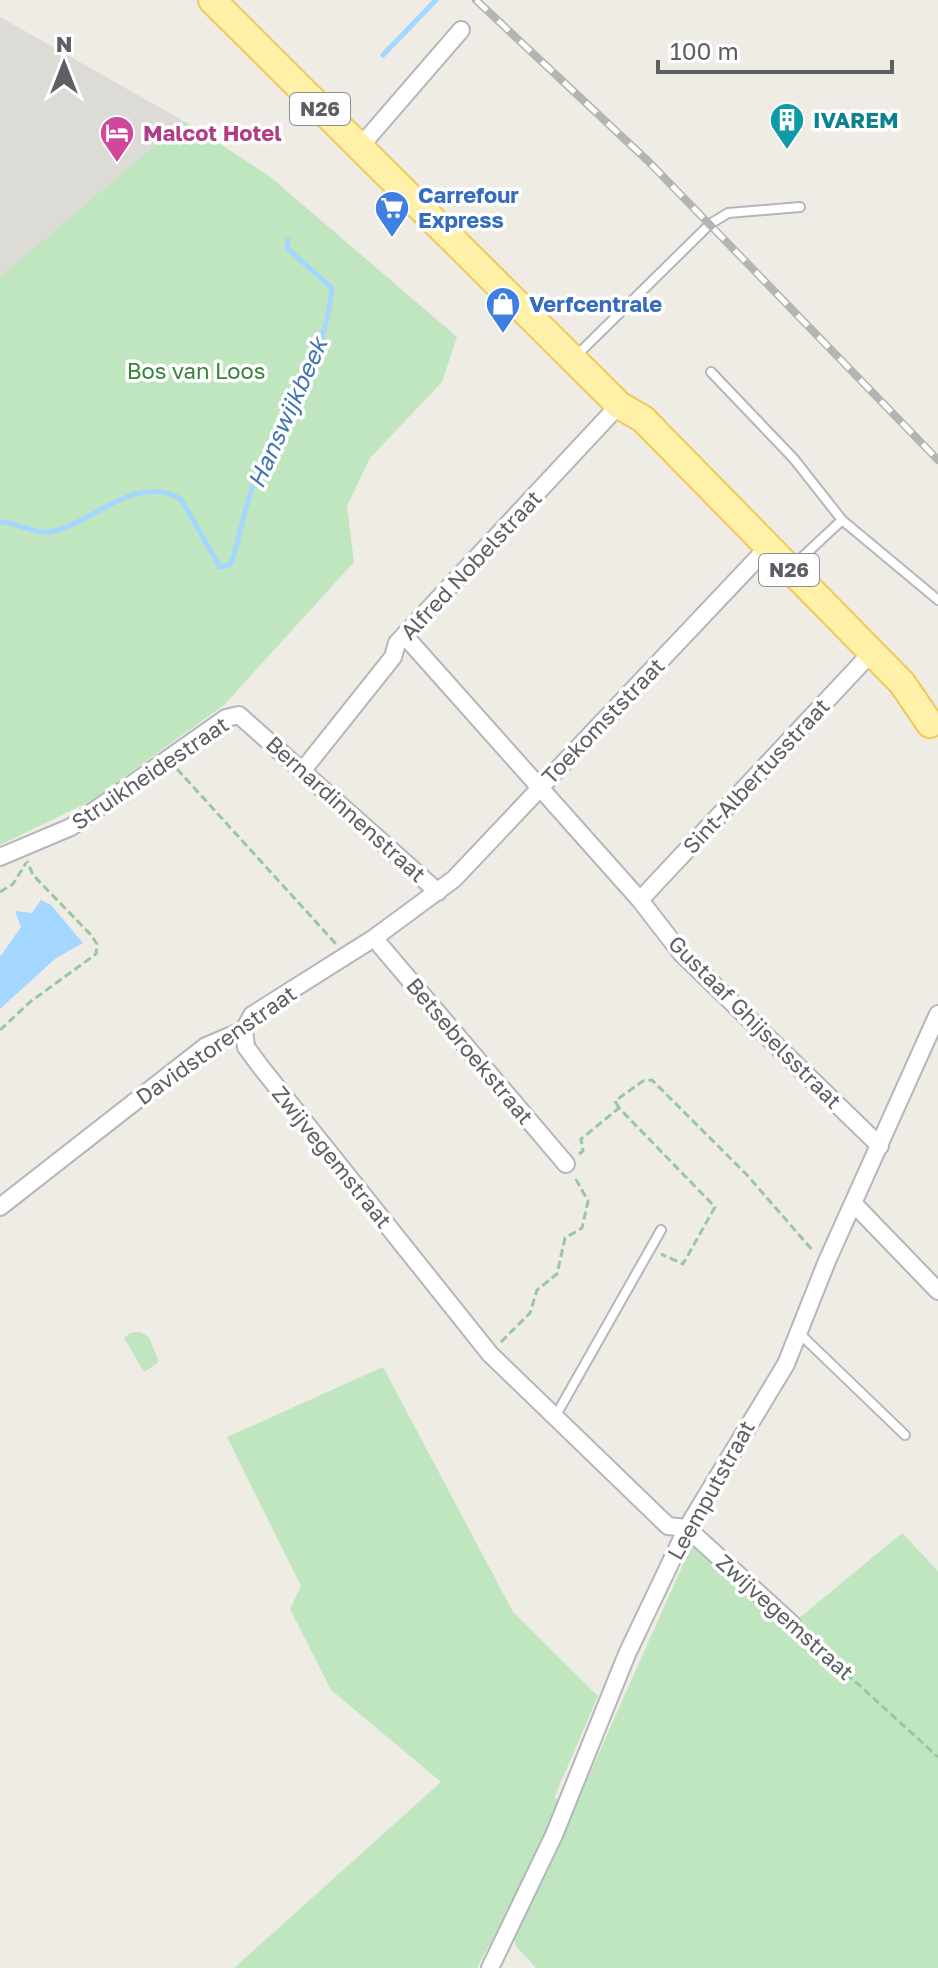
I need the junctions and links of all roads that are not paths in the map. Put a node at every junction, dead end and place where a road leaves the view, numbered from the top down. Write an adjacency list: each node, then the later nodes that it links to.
1 (212, 0): 3 (main road, N26)
2 (461, 30): 3 (street)
3 (359, 148): 5 (main road, N26)
4 (800, 207): 5 (lane)
5 (572, 359): 7 (main road, N26)
6 (711, 372): 8 (lane)
7 (619, 405): 9 (main road, N26); 12 (street, Alfred Nobelstraat)
8 (842, 520): 10 (lane); 11 (lane)
9 (763, 552): 10 (main road, N26); 17 (street, Toekomststraat)
10 (784, 574): 13 (main road, N26)
11 (938, 600)
12 (404, 635): 16 (street, Alfred Nobelstraat); 17 (street, Gustaaf Ghijselsstraat)
13 (867, 657): 15 (main road, N26); 20 (street, Sint-Albertusstraat)
14 (253, 725): 16 (street, Bernardinnenstraat); 18 (street, Struikheidestraat)
15 (934, 728)
16 (303, 770): 19 (street, Bernardinnenstraat)
17 (539, 787): 19 (street, Toekomststraat); 20 (street, Gustaaf Ghijselsstraat)
18 (0, 857)
19 (438, 892): 21 (street, Davidstorenstraat)
20 (640, 900): 24 (street, Gustaaf Ghijselsstraat)
21 (374, 938): 23 (street, Davidstorenstraat); 25 (street, Betsebroekstraat)
22 (938, 1014): 24 (street, Leemputstraat)
23 (244, 1030): 27 (street, Davidstorenstraat); 31 (street, Zwijvegemstraat)
24 (880, 1146): 26 (street, Leemputstraat)
25 (566, 1164)
26 (853, 1203): 29 (street); 30 (street, Leemputstraat)
27 (0, 1207)
28 (661, 1230): 31 (lane)
29 (938, 1291)
30 (799, 1333): 32 (lane); 33 (street, Leemputstraat)
31 (554, 1418): 33 (street, Zwijvegemstraat)
32 (905, 1435)
33 (687, 1528): 34 (street, Zwijvegemstraat); 35 (street, Leemputstraat)
34 (792, 1624)
35 (490, 1968)

